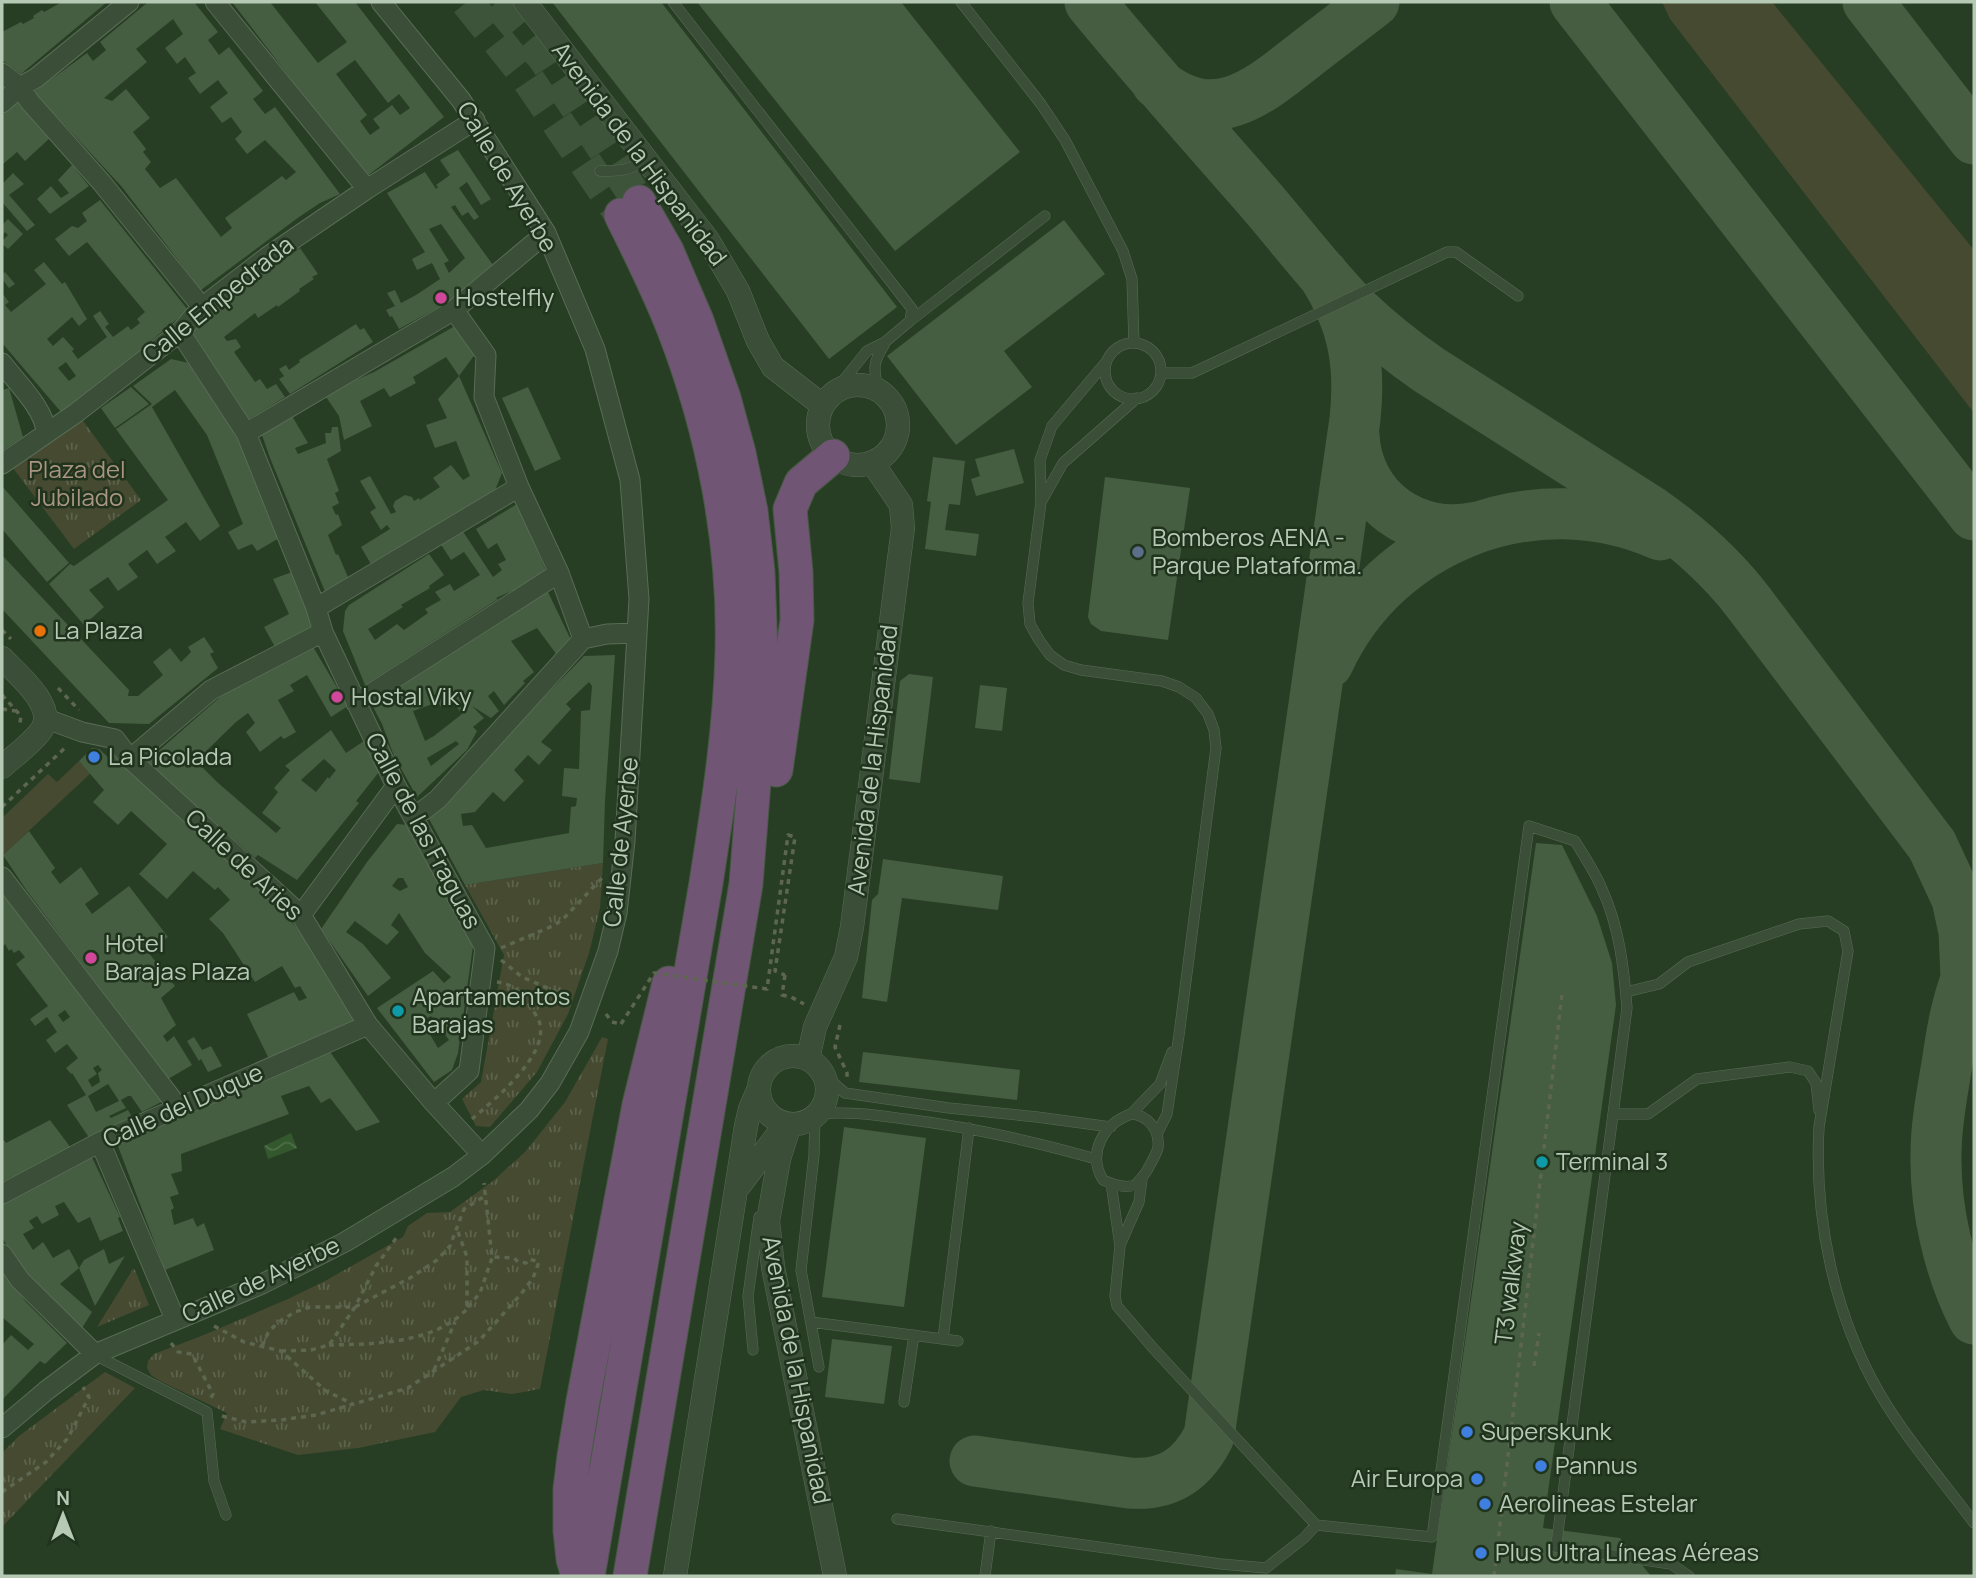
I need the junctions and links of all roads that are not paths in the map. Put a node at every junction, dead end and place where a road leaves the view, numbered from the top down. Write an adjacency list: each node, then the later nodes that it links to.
1 (129, 2): 8 (street)
2 (215, 2): 13 (street)
3 (381, 2): 10 (street, Calle de Ayerbe)
4 (525, 2): 11 (street, Avenida de la Hispanidad)
5 (673, 2): 19 (lane)
6 (964, 3): 22 (lane)
7 (2, 73): 8 (street)
8 (20, 87): 9 (street); 17 (street)
9 (2, 103)
10 (475, 120): 13 (street, Calle Empedrada); 15 (street, Calle de Ayerbe)
11 (646, 158): 12 (lane); 27 (street, Avenida de la Hispanidad)
12 (600, 171)
13 (367, 189): 17 (street, Calle Empedrada)
14 (1045, 216): 19 (lane)
15 (546, 233): 18 (street); 39 (street, Calle de Ayerbe)
16 (1518, 296): 25 (lane)
17 (202, 307): 20 (street, Calle Empedrada)
18 (454, 310): 30 (street); 34 (street)
19 (911, 321): 21 (lane)
20 (180, 332): 29 (street, Calle Empedrada); 30 (street, Calle de las Fraguas)
21 (885, 342): 26 (lane); 27 (lane)
22 (1134, 343): 23 (lane); 25 (lane)
23 (1106, 362): 28 (lane); 35 (lane)
24 (2, 363): 29 (street)
25 (1161, 373): 28 (lane)
26 (878, 390): 27 (street); 32 (street)
27 (828, 398): 31 (street)
28 (1137, 398): 35 (lane)
29 (46, 432): 33 (street, Calle Empedrada)
30 (246, 433): 37 (street, Calle de las Fraguas)
31 (833, 456): 32 (street); 50 (highway)
32 (872, 462): 55 (street, Avenida de la Hispanidad)
33 (2, 464)
34 (519, 487): 36 (street); 37 (street)
35 (1041, 502): 54 (lane)
36 (559, 573): 40 (street); 42 (street)
37 (316, 608): 38 (street, Calle de las Fraguas)
38 (323, 632): 42 (street, Calle de las Fraguas); 44 (street)
39 (636, 633): 40 (street); 69 (street, Calle de Ayerbe)
40 (583, 639): 47 (street)
41 (2, 658): 43 (street)
42 (356, 703): 46 (street, Calle de las Fraguas)
43 (47, 719): 44 (street, Calle de Aries); 45 (street)
44 (130, 759): 51 (street, Calle de Aries)
45 (2, 767)
46 (396, 786): 47 (street, Calle de las Fraguas); 51 (street)
47 (414, 815): 57 (street, Calle de las Fraguas)
48 (2, 877): 58 (street)
49 (706, 883): 50 (highway); 94 (highway); 95 (highway)
50 (746, 884): 96 (highway)
51 (301, 915): 53 (street, Calle de Aries)
52 (1626, 992): 60 (lane); 62 (lane); 91 (lane)
53 (368, 1025): 57 (street, Calle de Aries); 58 (street, Calle del Duque)
54 (1179, 1035): 59 (lane); 67 (lane)
55 (816, 1067): 56 (street); 61 (street); 65 (lane)
56 (759, 1088): 63 (street); 64 (street, Avenida de la Hispanidad)
57 (434, 1103): 69 (street, Calle de Aries)
58 (178, 1107): 68 (street, Calle del Duque)
59 (1131, 1114): 65 (lane); 67 (lane)
60 (1614, 1114): 62 (lane); 101 (lane)
61 (817, 1115): 63 (street); 66 (lane); 79 (lane)
62 (1820, 1120): 90 (lane)
63 (788, 1124): 70 (street, Avenida de la Hispanidad)
64 (746, 1126): 70 (lane); 74 (street, Avenida de la Hispanidad)
65 (1111, 1127): 71 (lane)
66 (968, 1128): 71 (lane); 81 (lane)
67 (1157, 1134): 72 (lane)
68 (100, 1142): 75 (street, Calle del Duque); 78 (street)
69 (482, 1155): 78 (street, Calle de Ayerbe)
70 (770, 1157): 74 (street, Avenida de la Hispanidad); 83 (lane); 98 (street, Avenida de la Hispanidad)
71 (1096, 1159): 73 (lane)
72 (1142, 1179): 73 (lane); 76 (lane)
73 (1111, 1183): 76 (lane)
74 (737, 1188): 97 (street, Avenida de la Hispanidad)
75 (2, 1194)
76 (1120, 1246): 91 (lane)
77 (2, 1254): 84 (street)
78 (175, 1319): 84 (street, Calle de Ayerbe)
79 (811, 1322): 80 (lane); 85 (lane)
80 (914, 1335): 81 (lane); 86 (lane)
81 (943, 1339): 82 (lane)
82 (958, 1341)
83 (754, 1350)
84 (95, 1354): 87 (street, Calle de Ayerbe); 88 (lane)
85 (819, 1367)
86 (904, 1402)
87 (2, 1428)
88 (226, 1515)
89 (897, 1519): 92 (lane)
90 (1974, 1523)
91 (1317, 1525): 93 (lane)
92 (991, 1531): 93 (lane); 99 (lane)
93 (1266, 1568): 100 (lane)
94 (578, 1576)
95 (588, 1576)
96 (630, 1576)
97 (675, 1576)
98 (835, 1576)
99 (985, 1576)
100 (1257, 1576)
101 (1689, 1576)

